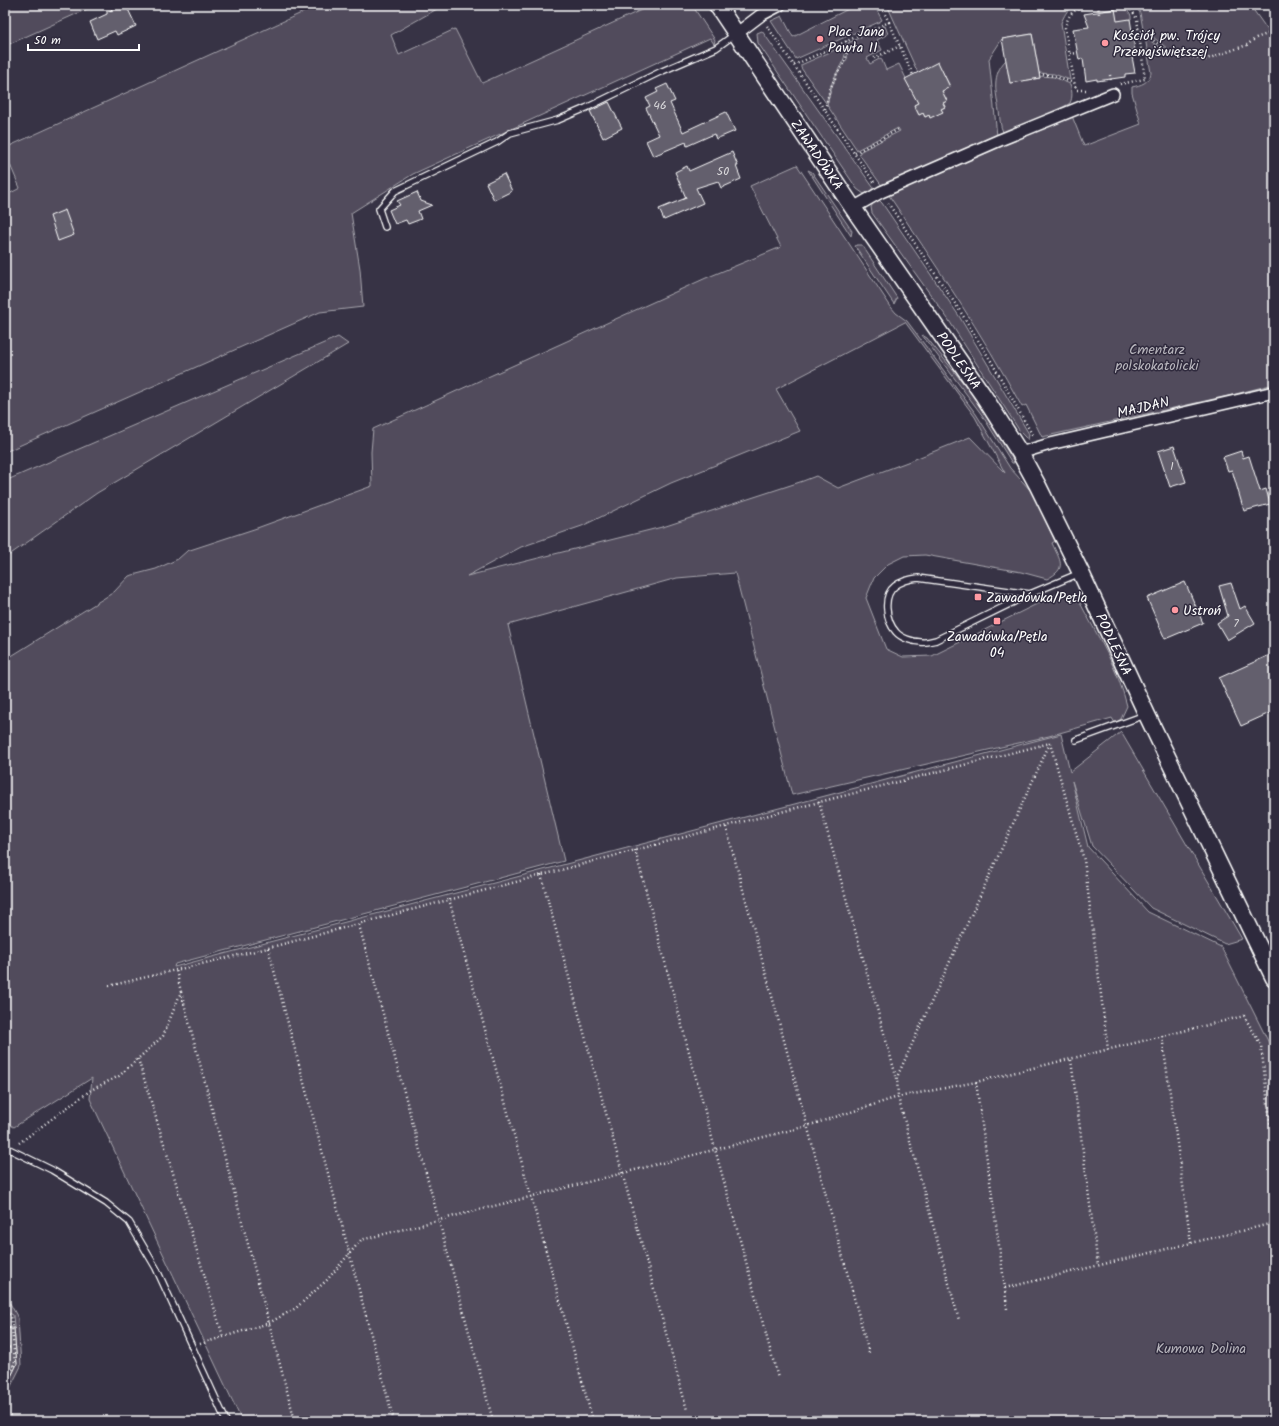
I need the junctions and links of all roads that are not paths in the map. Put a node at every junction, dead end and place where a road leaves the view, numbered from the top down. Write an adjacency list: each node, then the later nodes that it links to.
1 (717, 5): 3 (main road, ZAWADÓWKA)
2 (780, 5): 3 (street)
3 (736, 34): 5 (main road, ZAWADÓWKA); 6 (lane)
4 (1114, 88): 5 (street)
5 (853, 208): 7 (main road, ZAWADÓWKA)
6 (385, 227)
7 (918, 303): 9 (main road, PODLEŚNA)
8 (1274, 392): 9 (street, MAJDAN)
9 (1020, 453): 10 (main road, PODLEŚNA)
10 (1081, 573): 11 (lane); 12 (main road, PODLEŚNA)
11 (1030, 594): 11 (lane)
12 (1147, 715): 13 (lane); 14 (main road, PODLEŚNA)
13 (1076, 740)
14 (1274, 978)
15 (5, 1147): 16 (lane)
16 (226, 1421)

